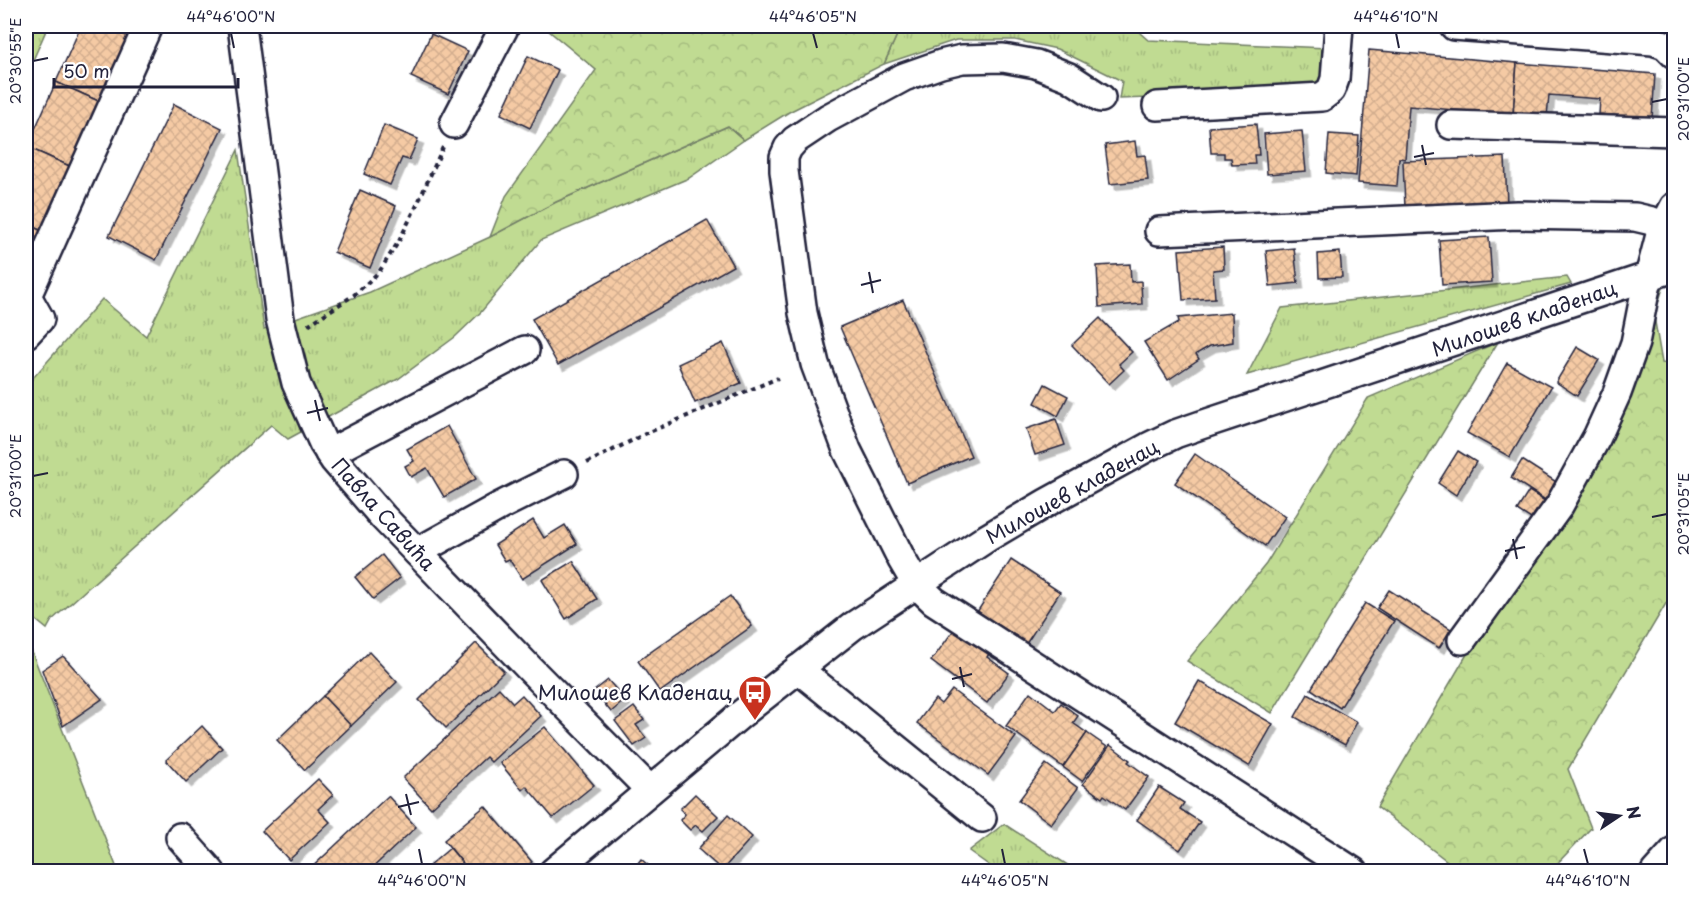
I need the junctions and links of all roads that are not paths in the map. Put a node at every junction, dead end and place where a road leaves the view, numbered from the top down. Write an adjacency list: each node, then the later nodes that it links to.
1 (148, 26): 15 (street)
2 (242, 26): 17 (street, Павла Савића)
3 (505, 26): 9 (street)
4 (1339, 26): 8 (street)
5 (1454, 26): 6 (street)
6 (1674, 54)
7 (1101, 98): 20 (street)
8 (1157, 106)
9 (454, 124)
10 (1451, 125): 11 (street)
11 (1674, 132)
12 (1669, 217): 13 (street); 14 (street)
13 (1160, 231)
14 (1662, 272): 20 (street, Милошев кладенац); 21 (street)
15 (26, 334)
16 (525, 350): 17 (street)
17 (330, 453): 19 (street, Павла Савића)
18 (564, 474): 19 (street)
19 (417, 552): 23 (street, Павла Савића)
20 (916, 584): 22 (street, Милошев кладенац); 29 (street)
21 (1462, 640)
22 (798, 669): 23 (street, Милошев кладенац); 24 (street)
23 (650, 790): 28 (street, Милошев кладенац)
24 (982, 818)
25 (180, 837): 27 (street)
26 (1674, 851): 30 (street)
27 (211, 872)
28 (553, 872)
29 (1354, 872)
30 (1655, 872)

